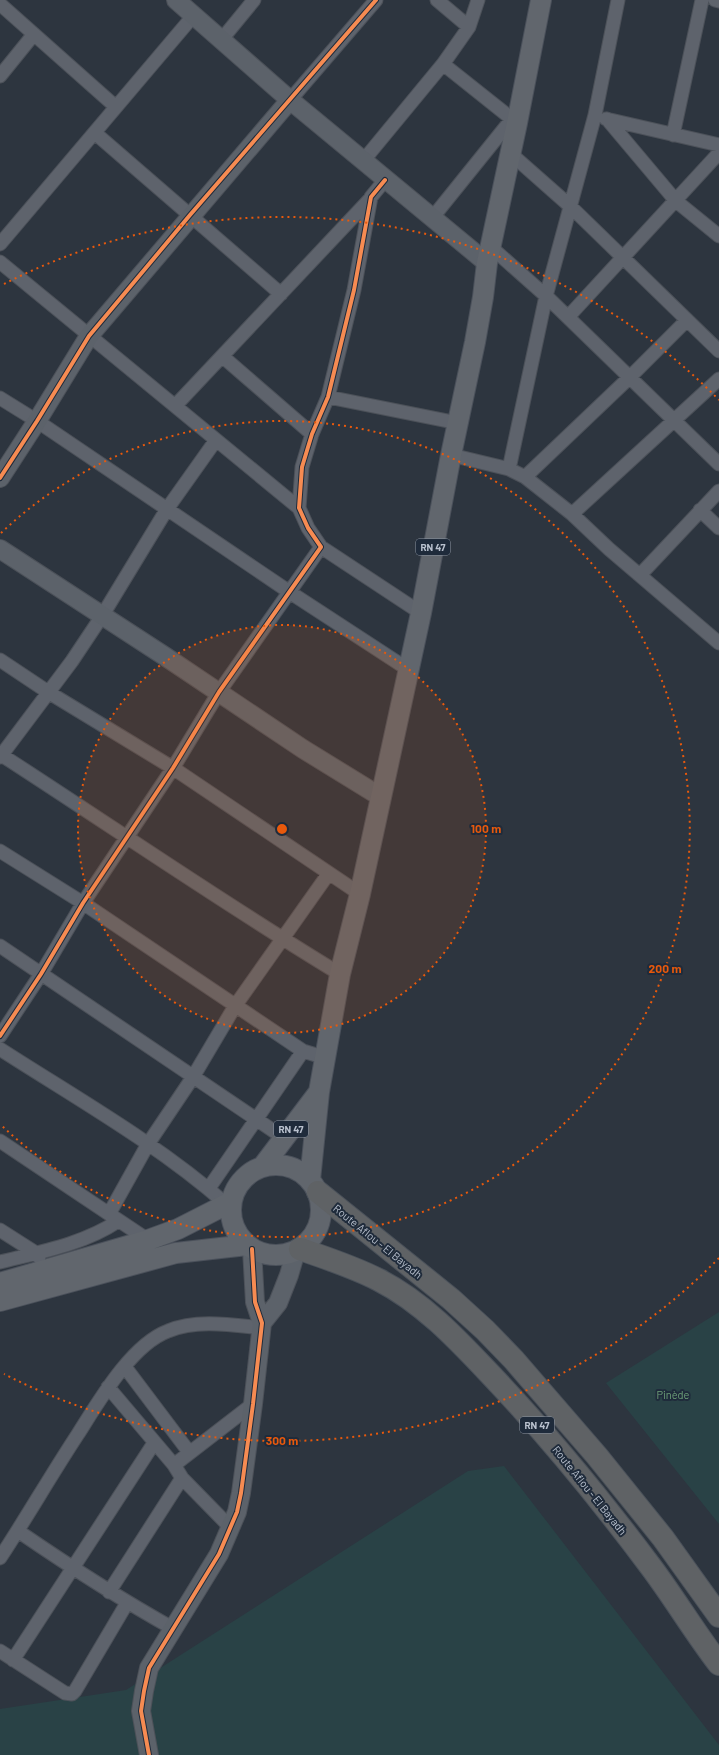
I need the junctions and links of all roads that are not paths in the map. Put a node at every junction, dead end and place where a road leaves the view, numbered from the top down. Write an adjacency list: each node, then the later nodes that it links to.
1 (176, 0): 12 (street)
2 (254, 0): 15 (street)
3 (437, 0): 13 (street)
4 (478, 0): 13 (street)
5 (540, 0): 22 (main road, RN 47)
6 (618, 0): 20 (street)
7 (702, 0): 24 (street)
8 (715, 0): 9 (street)
9 (719, 1)
10 (370, 2): 18 (street)
11 (4, 3): 14 (street)
12 (194, 15): 15 (street); 19 (street)
13 (470, 27): 16 (street)
14 (34, 34): 17 (street); 19 (street)
15 (222, 40): 18 (street)
16 (443, 64): 22 (street); 28 (street)
17 (0, 76)
18 (290, 100): 28 (street); 33 (street)
19 (116, 107): 23 (street)
20 (595, 115): 21 (street); 32 (street)
21 (607, 119): 24 (street); 31 (street)
22 (515, 121): 27 (main road, RN 47); 34 (street)
23 (95, 133): 33 (street); 36 (street)
24 (673, 135): 25 (street)
25 (719, 145)
26 (719, 153): 31 (street)
27 (511, 154): 32 (street); 37 (main road, RN 47)
28 (363, 160): 29 (street)
29 (385, 180): 30 (street); 34 (street)
30 (371, 197): 40 (street); 49 (street)
31 (676, 200): 35 (street); 38 (street)
32 (570, 206): 38 (street); 41 (street)
33 (190, 215): 40 (street); 44 (street)
34 (433, 217): 37 (street)
35 (719, 236)
36 (0, 244)
37 (489, 255): 41 (street); 54 (main road, RN 47)
38 (622, 257): 42 (street); 43 (street)
39 (0, 262): 44 (street)
40 (281, 294): 46 (street)
41 (546, 296): 42 (street); 59 (street)
42 (568, 317): 47 (street)
43 (687, 320): 45 (street); 47 (street)
44 (89, 336): 51 (street); 52 (street)
45 (719, 351)
46 (222, 356): 51 (street); 55 (street)
47 (630, 378): 53 (street); 60 (street)
48 (719, 379): 53 (street)
49 (328, 396): 54 (street); 55 (street)
50 (0, 398): 52 (street)
51 (175, 406): 56 (street)
52 (37, 421): 61 (street); 64 (street)
53 (674, 421): 58 (street); 66 (street)
54 (458, 423): 57 (main road, RN 47)
55 (312, 434): 63 (street)
56 (216, 440): 63 (street); 64 (street)
57 (451, 455): 59 (street); 72 (main road, RN 47)
58 (719, 464)
59 (509, 469): 60 (street)
60 (525, 477): 66 (street)
61 (0, 478)
62 (719, 491): 65 (street)
63 (299, 508): 68 (street)
64 (166, 509): 71 (street); 73 (street)
65 (700, 510): 67 (street); 70 (street)
66 (572, 514): 70 (street)
67 (719, 528)
68 (321, 547): 71 (street); 72 (street)
69 (0, 549): 73 (street)
70 (640, 574): 74 (street)
71 (291, 593): 76 (street); 78 (street)
72 (422, 613): 76 (main road, RN 47)
73 (102, 616): 77 (street); 78 (street)
74 (719, 643)
75 (0, 660): 77 (street)
76 (409, 670): 81 (main road, RN 47)
77 (48, 692): 79 (street); 80 (street)
78 (219, 692): 80 (street); 81 (street)
79 (0, 755): 82 (street)
80 (173, 768): 82 (street); 84 (street)
81 (381, 797): 85 (main road, RN 47)
82 (127, 839): 86 (street); 87 (street)
83 (1, 856): 86 (street)
84 (329, 872): 85 (street); 87 (street)
85 (360, 894): 90 (main road, RN 47)
86 (83, 903): 89 (street); 91 (street)
87 (282, 939): 90 (street); 91 (street)
88 (0, 946): 89 (street)
89 (41, 974): 92 (street); 96 (street)
90 (340, 974): 95 (main road, RN 47)
91 (235, 1006): 94 (street); 96 (street)
92 (0, 1036)
93 (0, 1049): 101 (street)
94 (304, 1051): 95 (street); 98 (street)
95 (326, 1058): 97 (main road, RN 47)
96 (193, 1077): 98 (street); 101 (street)
97 (319, 1092): 99 (main road, RN 47); 103 (main road, RN 47)
98 (256, 1119): 99 (street); 104 (street)
99 (284, 1138): 102 (main road, RN 47)
100 (0, 1141): 106 (street)
101 (148, 1144): 104 (street); 106 (street)
102 (263, 1166): 103 (main road); 105 (main road)
103 (314, 1186): 110 (main road); 130 (highway, Route Aflou - El Bayadh / RN 47)
104 (208, 1188): 105 (street)
105 (229, 1203): 108 (main road); 109 (main road)
106 (113, 1217): 108 (street); 111 (street)
107 (0, 1230): 111 (street)
108 (148, 1240): 113 (main road)
109 (250, 1247): 110 (main road); 115 (main road); 116 (street)
110 (298, 1250): 116 (street); 134 (highway, Route Aflou - El Bayadh / RN 47)
111 (36, 1253): 112 (street); 113 (street)
112 (0, 1262)
113 (49, 1269): 114 (main road)
114 (0, 1283)
115 (0, 1302)
116 (262, 1326): 117 (street); 119 (street)
117 (124, 1368): 118 (street); 121 (street)
118 (108, 1388): 120 (street); 125 (street)
119 (253, 1404): 121 (street); 124 (street)
120 (154, 1443): 122 (street); 127 (street)
121 (189, 1452): 122 (street)
122 (174, 1465): 123 (street)
123 (182, 1478): 124 (street); 128 (street)
124 (232, 1528): 131 (street)
125 (18, 1531): 126 (street); 127 (street)
126 (0, 1558)
127 (73, 1569): 128 (street); 133 (street)
128 (109, 1592): 129 (street)
129 (127, 1603): 131 (street); 133 (street)
130 (719, 1616)
131 (174, 1630): 135 (street)
132 (0, 1651): 133 (street)
133 (13, 1660)
134 (719, 1664)
135 (149, 1755)

